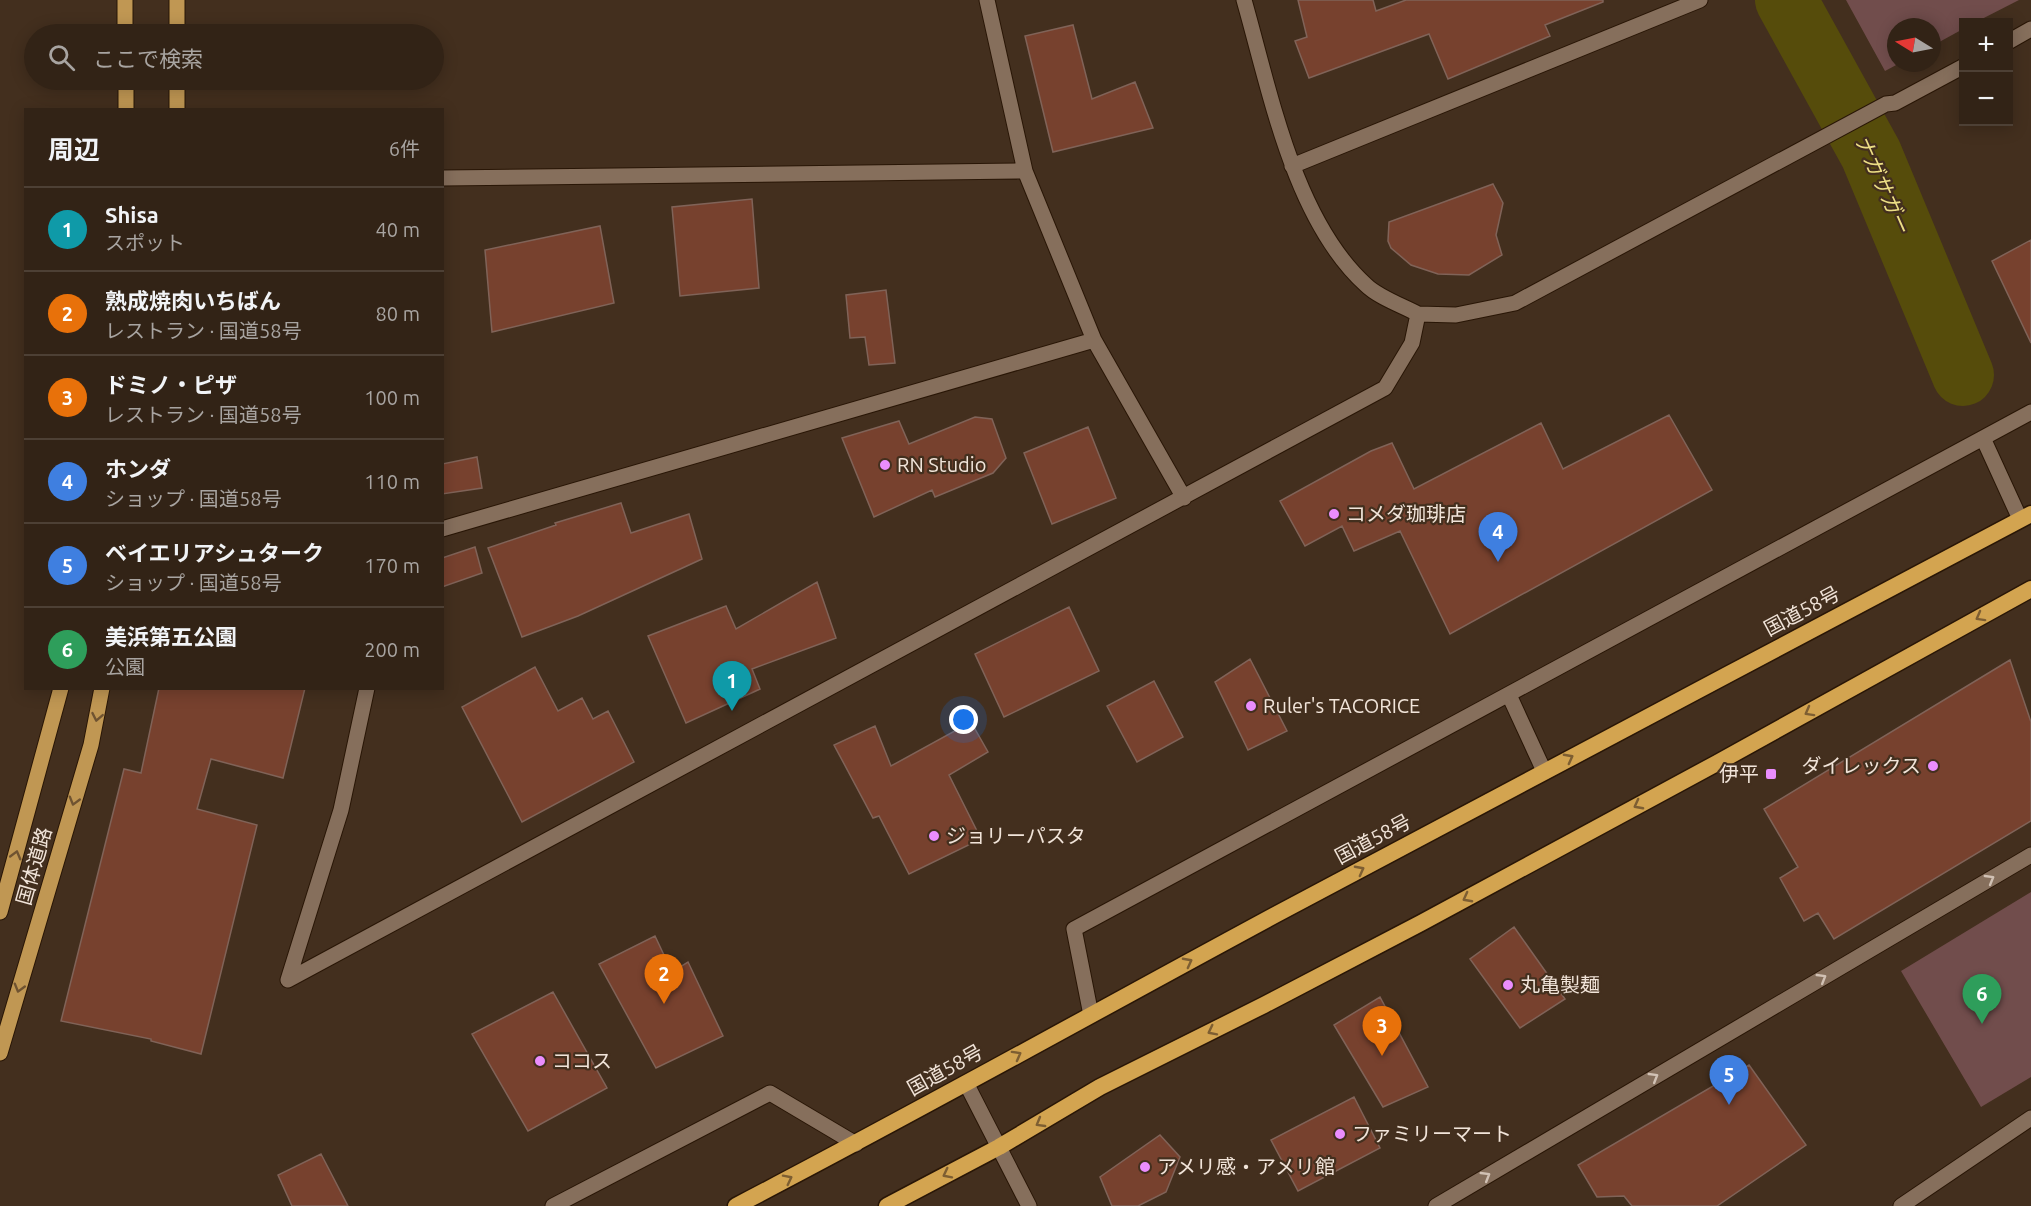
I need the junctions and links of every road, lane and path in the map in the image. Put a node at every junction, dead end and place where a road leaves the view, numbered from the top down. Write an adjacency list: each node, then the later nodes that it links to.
1 (125, 0): 6 (main road)
2 (177, 0): 7 (main road)
3 (987, 0): 16 (street)
4 (1244, 0): 15 (street)
5 (1700, 0): 15 (street)
6 (125, 24)
7 (177, 24)
8 (2031, 29): 9 (street)
9 (2013, 39)
10 (1959, 69): 18 (street)
11 (126, 90): 13 (main road)
12 (177, 90): 14 (main road)
13 (126, 108)
14 (177, 108)
15 (1292, 166): 18 (street)
16 (1025, 171): 17 (street); 19 (street)
17 (444, 178)
18 (1418, 314): 22 (street)
19 (1094, 340): 22 (street); 24 (street)
20 (2031, 412): 21 (street)
21 (1983, 438): 23 (street); 29 (street)
22 (1184, 498): 28 (street)
23 (2026, 517): 30 (highway, 国道58号, one-way to 23)
24 (444, 528)
25 (2031, 589): 38 (highway, one-way to 38)
26 (61, 690): 32 (main road, 国体道路, one-way to 26)
27 (102, 690): 34 (main road, 国体道路, one-way to 34)
28 (368, 690)
29 (1509, 695): 30 (street); 33 (street)
30 (1544, 771): 33 (highway, 国道58号, one-way to 30)
31 (2031, 855): 43 (street, one-way to 31)
32 (0, 912)
33 (1091, 1015): 35 (highway, 国道58号, one-way to 33)
34 (0, 1053)
35 (966, 1083): 37 (highway, 国道58号); 38 (street)
36 (2031, 1118): 44 (street)
37 (856, 1144): 39 (street); 40 (highway, 国道58号, one-way to 37)
38 (999, 1147): 41 (highway, one-way to 41); 42 (street)
39 (553, 1206)
40 (736, 1206)
41 (887, 1206)
42 (1029, 1206)
43 (1436, 1206)
44 (1901, 1206)

